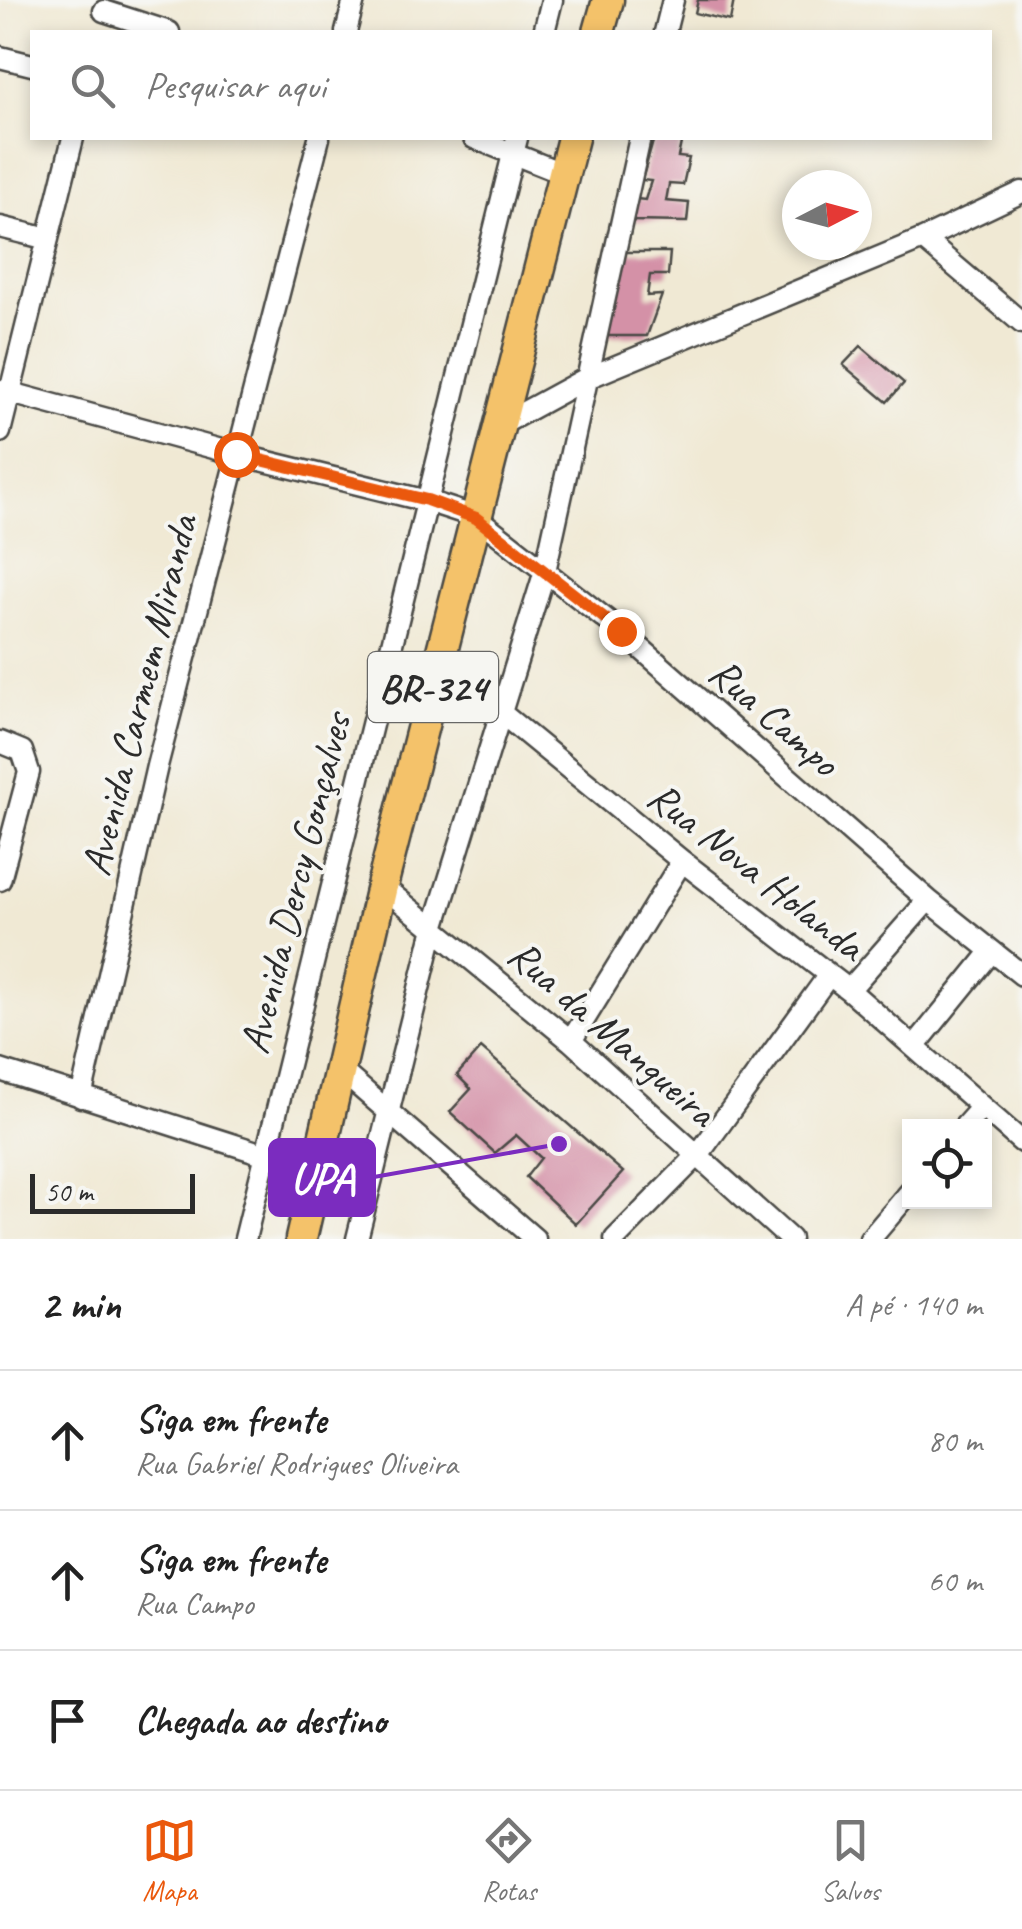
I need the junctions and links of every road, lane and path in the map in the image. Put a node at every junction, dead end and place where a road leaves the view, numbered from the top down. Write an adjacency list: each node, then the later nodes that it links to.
1 (354, 0): 7 (street)
2 (552, 0): 8 (street)
3 (608, 0): 9 (main road)
4 (673, 0): 10 (street)
5 (103, 15): 6 (street)
6 (161, 30)
7 (346, 30)
8 (544, 30)
9 (600, 30)
10 (665, 30)
11 (0, 57): 12 (street)
12 (30, 64)
13 (72, 140): 22 (street)
14 (318, 140): 29 (street, Avenida Carmem Miranda)
15 (486, 140): 18 (street)
16 (573, 140): 19 (main road, BR-324)
17 (640, 140): 25 (street)
18 (516, 145): 19 (street); 30 (street, Avenida Dercy Gonçalves)
19 (564, 174): 27 (main road, BR-324)
20 (1022, 192): 23 (street)
21 (0, 227): 22 (street)
22 (48, 238): 26 (street)
23 (923, 239): 24 (street); 25 (street)
24 (1022, 323)
25 (585, 380): 27 (street); 32 (street)
26 (5, 391): 28 (street); 29 (street, Rua Campo)
27 (497, 427): 31 (main road, BR-324)
28 (0, 432)
29 (236, 454): 30 (street, Rua Campo); 49 (street, Avenida Carmem Miranda)
30 (427, 500): 31 (street, Rua Campo); 55 (street, Avenida Dercy Gonçalves)
31 (476, 518): 32 (street, Rua Campo); 33 (main road, BR-324)
32 (545, 571): 34 (street); 39 (street, Rua Campo)
33 (440, 662): 34 (street, Rua Nova Holanda); 38 (main road, BR-324)
34 (502, 713): 36 (street, Rua Nova Holanda); 40 (street)
35 (0, 742): 37 (street)
36 (682, 861): 43 (street, Rua Nova Holanda); 45 (street)
37 (0, 880)
38 (382, 886): 40 (street, Rua da Mangueira); 47 (main road, BR-324)
39 (928, 900): 41 (street, Rua Campo); 44 (street)
40 (434, 928): 45 (street, Rua da Mangueira); 51 (street)
41 (992, 951): 42 (street, Rua Campo); 46 (street)
42 (1022, 974)
43 (829, 976): 44 (street, Rua Nova Holanda); 54 (street)
44 (849, 990): 46 (street, Rua Nova Holanda)
45 (570, 1041): 54 (street, Rua da Mangueira)
46 (914, 1047): 50 (street, Rua Nova Holanda)
47 (338, 1068): 51 (street); 56 (main road, BR-324)
48 (0, 1070): 49 (street)
49 (81, 1098): 55 (street)
50 (982, 1107): 52 (street); 53 (street, Rua Nova Holanda)
51 (389, 1112): 60 (street); 61 (street)
52 (971, 1119)
53 (1022, 1142)
54 (698, 1155): 62 (street); 63 (street, Rua da Mangueira)
55 (265, 1157): 56 (street); 58 (street, Avenida Dercy Gonçalves)
56 (316, 1172): 59 (main road, BR-324)
57 (902, 1201): 64 (street)
58 (244, 1239)
59 (301, 1239)
60 (357, 1239)
61 (534, 1239)
62 (614, 1239)
63 (790, 1239)
64 (870, 1239)

